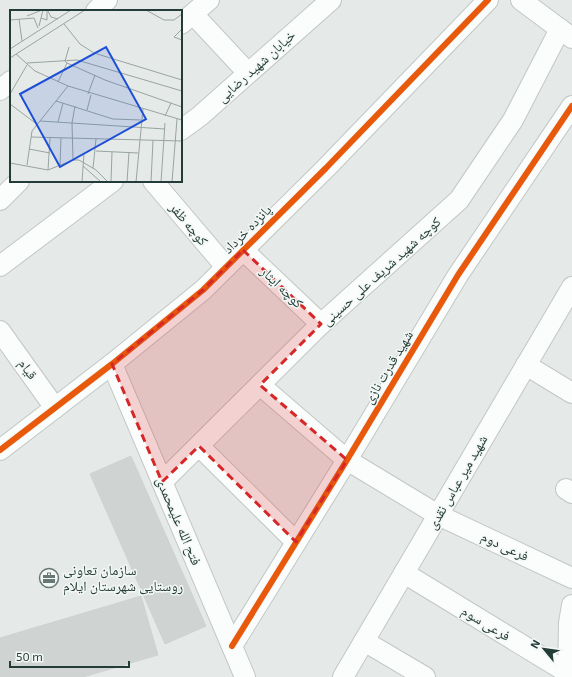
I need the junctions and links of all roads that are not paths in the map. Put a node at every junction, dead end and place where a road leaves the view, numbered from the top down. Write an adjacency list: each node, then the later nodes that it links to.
1 (107, 0): 6 (street)
2 (209, 0): 7 (street)
3 (331, 0): 9 (street, خیابان شهید رضایی)
4 (488, 0): 18 (street, پانزده خرداد)
5 (521, 0): 8 (street)
6 (97, 10)
7 (187, 19): 9 (street)
8 (566, 34): 22 (street, کوچه شهید شریف علی حسینی)
9 (248, 73): 13 (street, خیابان شهید رضایی)
10 (10, 82): 11 (street)
11 (0, 90)
12 (572, 106): 31 (street, شهید قدرت نازی)
13 (182, 129)
14 (18, 182): 17 (street)
15 (112, 182): 19 (street)
16 (154, 182): 20 (street, کوچه ظفر)
17 (0, 200)
18 (243, 250): 20 (street, پانزده خرداد); 22 (street, کوچه ایثار)
19 (0, 266)
20 (226, 267): 24 (street, پانزده خرداد)
21 (572, 287): 25 (street, شهید میر عباس نقدی)
22 (321, 324): 26 (street, کوچه شهید شریف علی حسینی)
23 (0, 331): 28 (street, قیام)
24 (112, 364): 28 (street, پانزده خرداد); 32 (street, فتح الله علیمحمدی)
25 (526, 365): 27 (street); 33 (street, شهید میر عباس نقدی)
26 (260, 385): 29 (street, کوچه شهید شریف علی حسینی); 31 (street, فرعی دوم)
27 (572, 393)
28 (55, 408): 30 (street, پانزده خرداد)
29 (199, 446): 32 (street, کوچه شهید شریف علی حسینی); 34 (street)
30 (0, 450)
31 (346, 460): 33 (street, فرعی دوم); 34 (street, شهید قدرت نازی)
32 (162, 482): 39 (street, فتح الله علیمحمدی)
33 (438, 515): 35 (street, شهید میر عباس نقدی); 36 (street, فرعی دوم)
34 (296, 542): 39 (street, شهید قدرت نازی)
35 (404, 573): 38 (street, شهید میر عباس نقدی); 41 (street, فرعی سوم)
36 (572, 578)
37 (572, 605): 41 (street)
38 (364, 641): 42 (street, شهید میر عباس نقدی); 43 (street)
39 (232, 646): 40 (street, فتح الله علیمحمدی)
40 (240, 675)
41 (568, 675)
42 (342, 677)
43 (425, 677)

